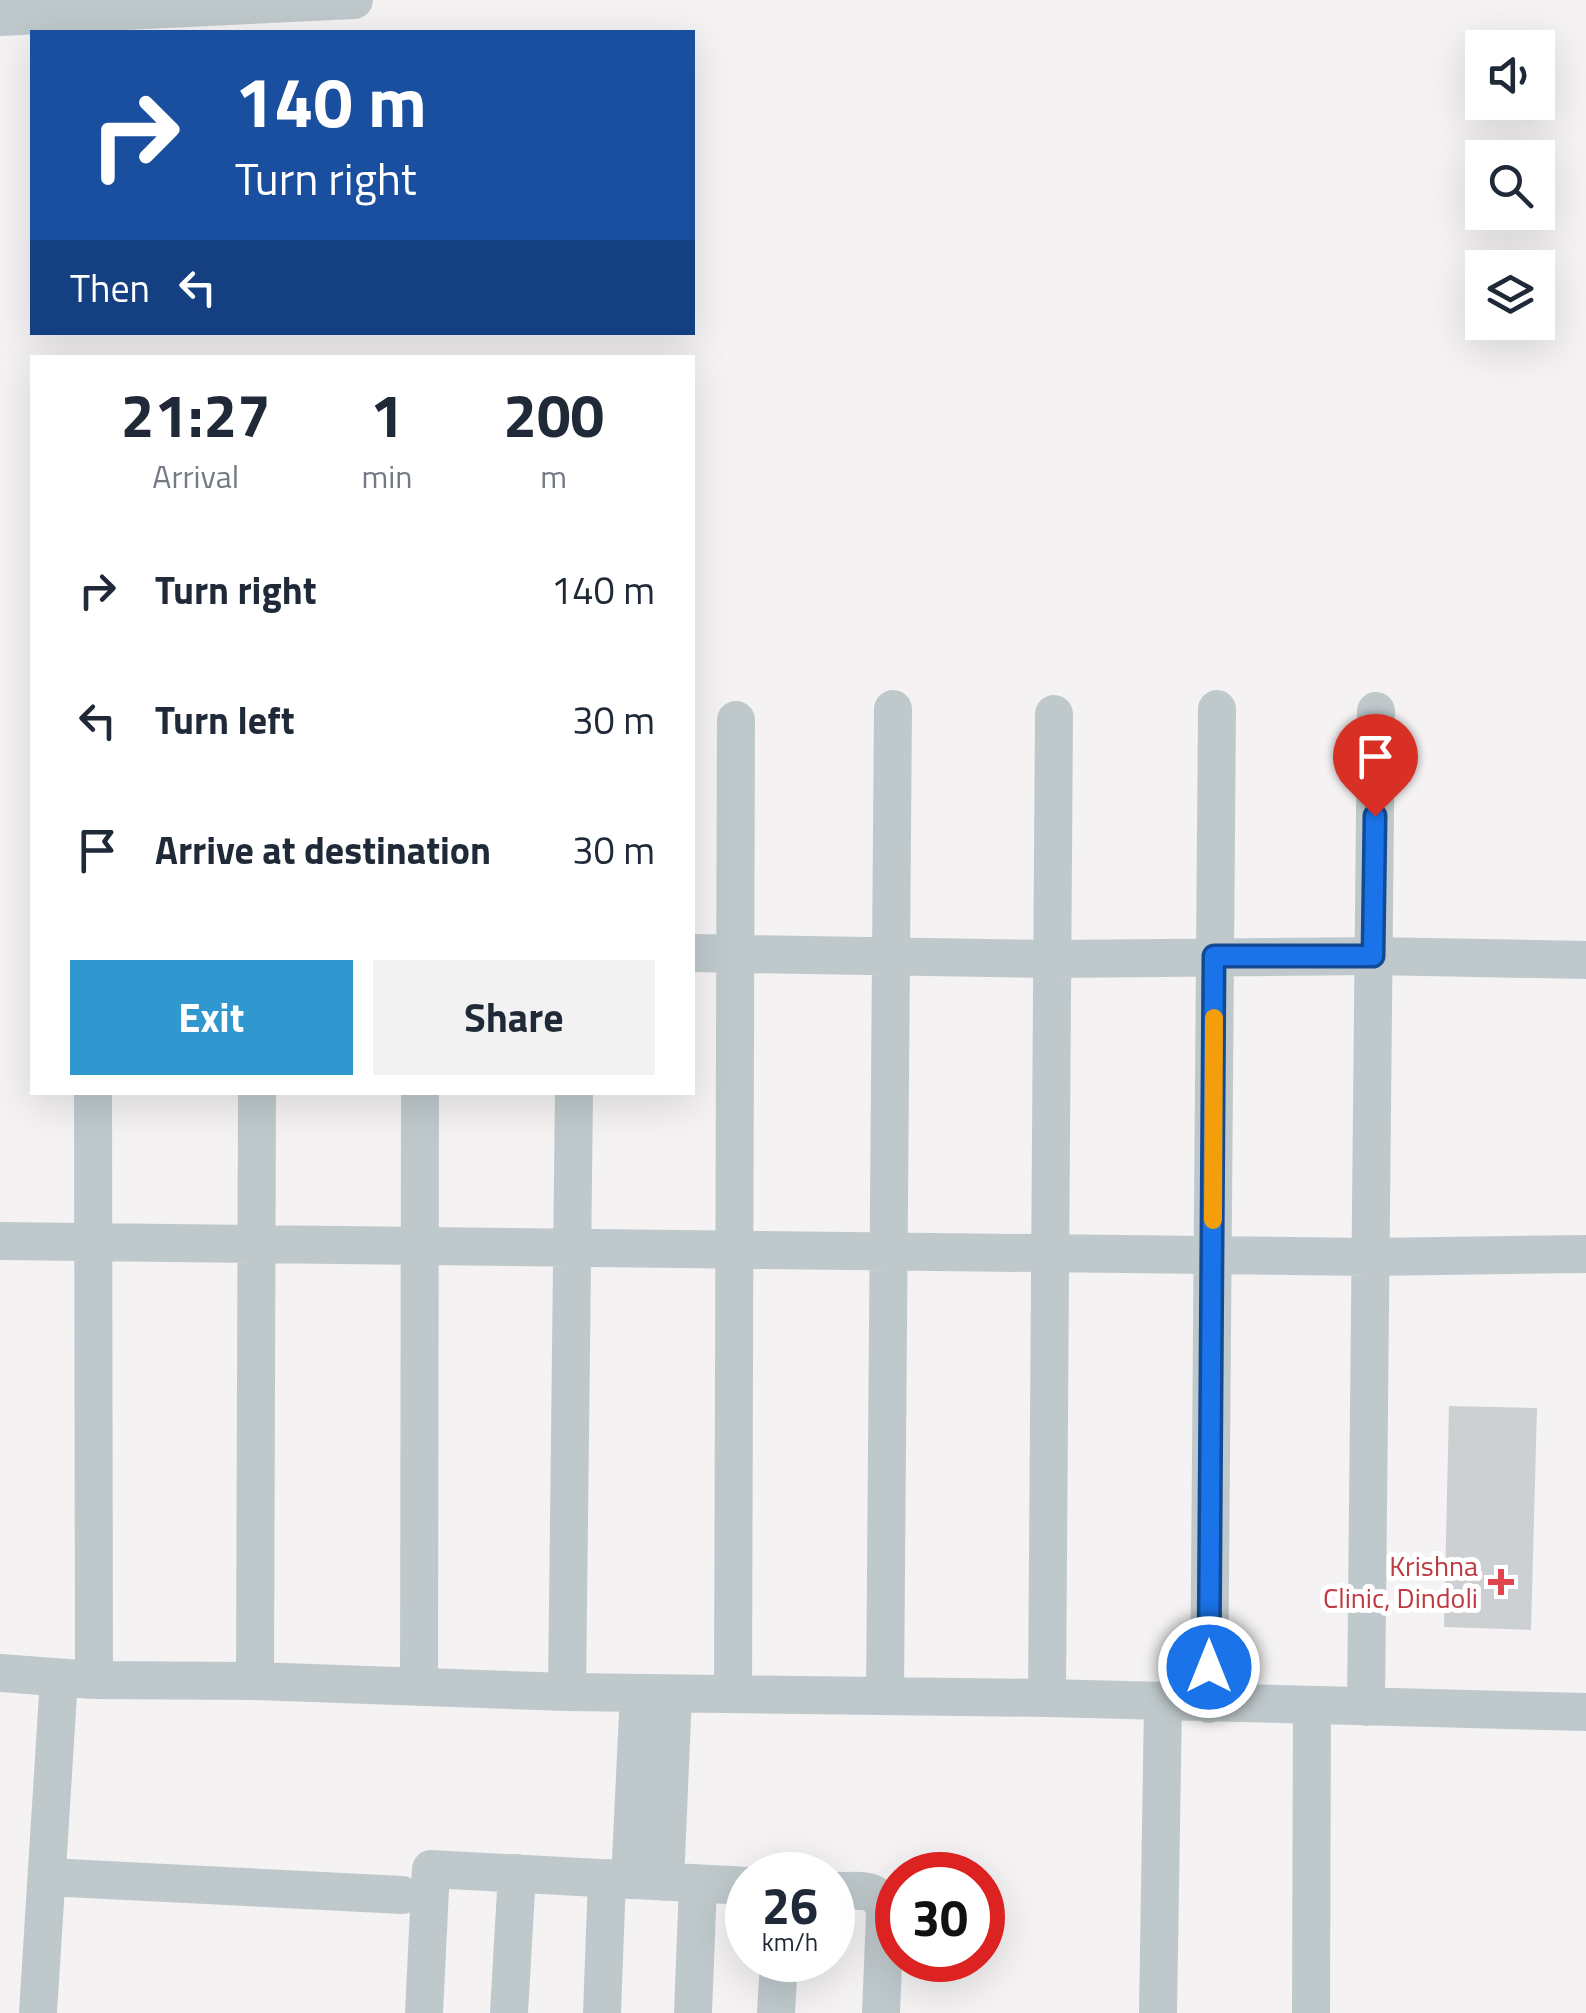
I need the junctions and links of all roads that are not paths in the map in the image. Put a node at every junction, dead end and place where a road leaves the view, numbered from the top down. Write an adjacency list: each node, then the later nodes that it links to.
1 (354, 0): 2 (street)
2 (0, 17)
3 (1216, 709): 11 (street)
4 (892, 710): 10 (street)
5 (1376, 710): 12 (street)
6 (1054, 714): 13 (street)
7 (736, 720): 9 (street)
8 (695, 953): 9 (street)
9 (736, 954): 10 (street); 24 (street)
10 (891, 956): 13 (street); 25 (street)
11 (1214, 956): 12 (street); 13 (street); 28 (street)
12 (1373, 956): 14 (street); 29 (street)
13 (1052, 959): 26 (street)
14 (1586, 960)
15 (92, 1095): 20 (street)
16 (258, 1095): 21 (street)
17 (420, 1095): 22 (street)
18 (574, 1095): 23 (street)
19 (0, 1242): 20 (street)
20 (93, 1242): 21 (street); 31 (street)
21 (257, 1244): 22 (street); 32 (street)
22 (420, 1246): 23 (street); 33 (street)
23 (574, 1248): 24 (street); 34 (street)
24 (734, 1250): 25 (street); 36 (street)
25 (888, 1251): 26 (street); 37 (street)
26 (1050, 1253): 28 (street); 38 (street)
27 (1586, 1254): 29 (street)
28 (1212, 1255): 29 (street); 40 (street)
29 (1371, 1257): 42 (street)
30 (0, 1673): 31 (street)
31 (77, 1679): 32 (street); 45 (street)
32 (255, 1682): 33 (street)
33 (419, 1686): 34 (street)
34 (567, 1692): 35 (street)
35 (656, 1693): 36 (street); 46 (street)
36 (734, 1694): 37 (street)
37 (885, 1696): 38 (street)
38 (1047, 1698): 39 (street)
39 (1163, 1702): 40 (street); 58 (street)
40 (1209, 1704): 41 (street)
41 (1312, 1706): 42 (street); 59 (street)
42 (1366, 1706): 43 (street)
43 (1586, 1712)
44 (517, 1874): 46 (street); 52 (street); 53 (street)
45 (47, 1877): 49 (street); 51 (street)
46 (650, 1881): 47 (street); 54 (street); 55 (street)
47 (725, 1885)
48 (855, 1892): 57 (street)
49 (402, 1895)
50 (778, 1982): 56 (street)
51 (38, 2013)
52 (424, 2013)
53 (509, 2013)
54 (602, 2013)
55 (692, 2013)
56 (776, 2013)
57 (881, 2013)
58 (1158, 2013)
59 (1310, 2013)

